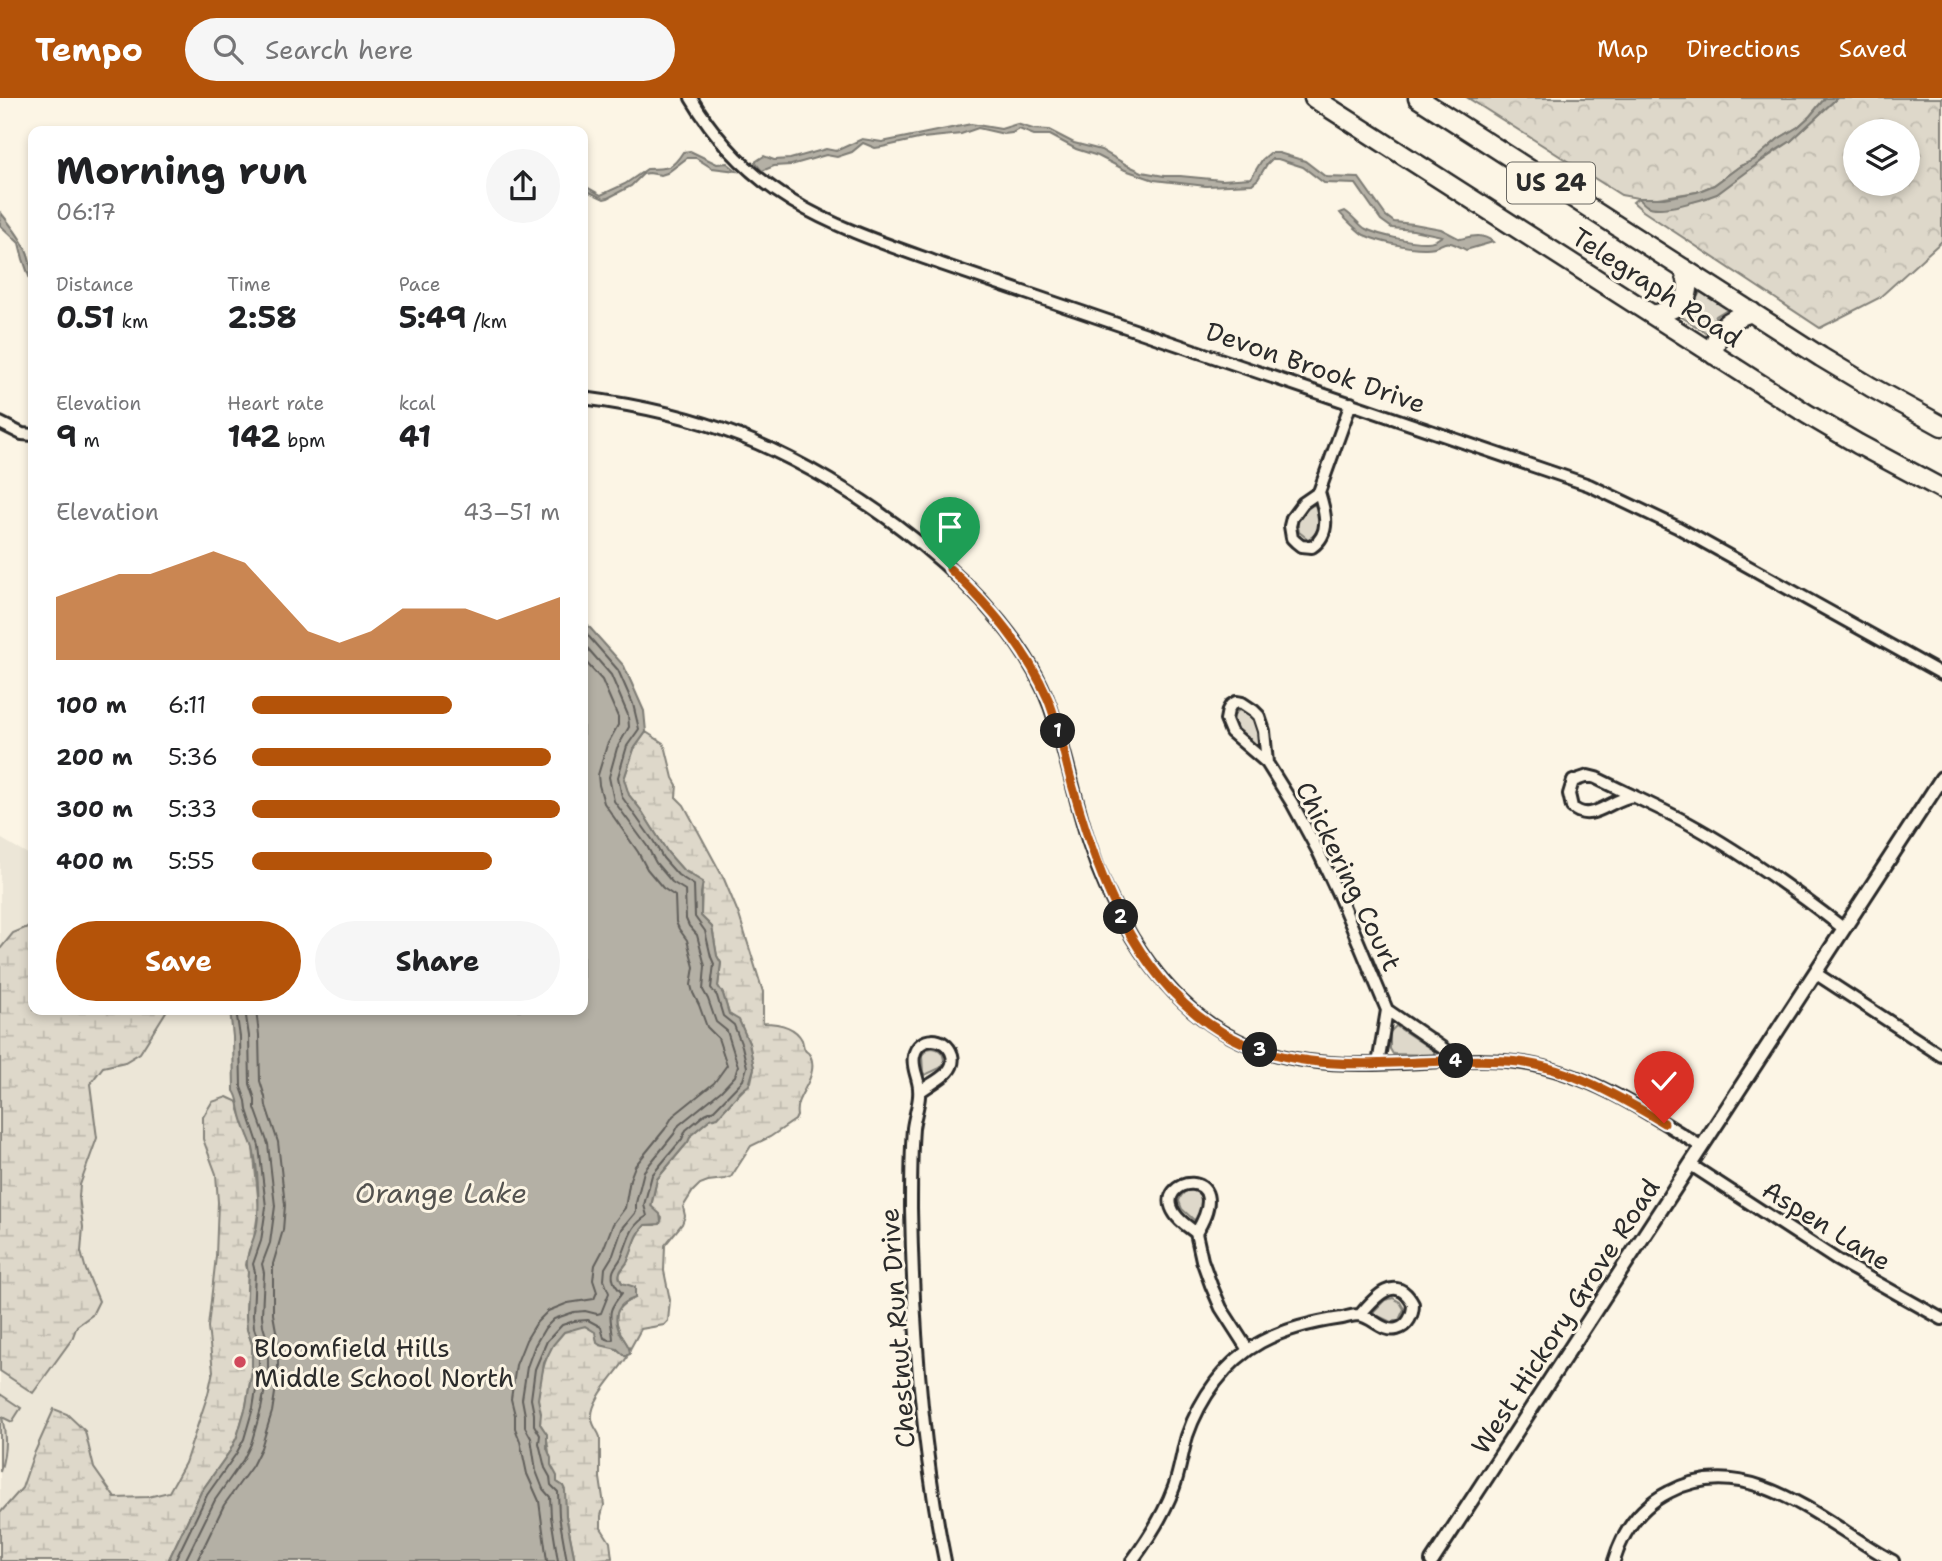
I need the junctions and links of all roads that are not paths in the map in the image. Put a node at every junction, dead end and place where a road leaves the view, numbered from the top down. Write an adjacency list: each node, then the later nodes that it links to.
1 (691, 98): 9 (street, Devon Brook Drive)
2 (1314, 98): 6 (highway, Telegraph Road / US 24)
3 (1418, 98): 4 (highway, Telegraph Road / US 24)
4 (1683, 268): 5 (highway, Telegraph Road / US 24); 6 (highway)
5 (1752, 312): 7 (highway); 11 (highway, Telegraph Road / US 24)
6 (1654, 316): 7 (highway, Telegraph Road / US 24)
7 (1714, 355): 13 (highway, Telegraph Road / US 24)
8 (588, 399): 24 (street)
9 (1351, 403): 14 (street); 15 (street, Devon Brook Drive)
10 (0, 423): 12 (street)
11 (1942, 426)
12 (28, 434)
13 (1942, 489)
14 (1319, 492): 14 (street)
15 (1942, 674)
16 (1267, 763): 16 (street, Chickering Court); 21 (street, Chickering Court)
17 (1941, 782): 19 (street, West Hickory Grove Road)
18 (1634, 796): 18 (street); 19 (street)
19 (1843, 928): 20 (street, West Hickory Grove Road)
20 (1815, 973): 22 (street); 26 (street, West Hickory Grove Road)
21 (1387, 1010): 23 (street, Chickering Court); 24 (street, Chickering Court)
22 (1942, 1056)
23 (1455, 1061): 24 (street); 26 (street)
24 (1378, 1064)
25 (920, 1093): 25 (street, Chestnut Run Drive); 32 (street, Chestnut Run Drive)
26 (1702, 1147): 27 (street, West Hickory Grove Road)
27 (1690, 1165): 30 (street, Aspen Lane); 34 (street, West Hickory Grove Road)
28 (1196, 1233): 28 (street); 31 (street)
29 (1360, 1315): 29 (street); 31 (street)
30 (1942, 1319)
31 (1248, 1350): 33 (street)
32 (945, 1561)
33 (1132, 1561)
34 (1432, 1561)
35 (1614, 1561): 36 (street)
36 (1893, 1561)

